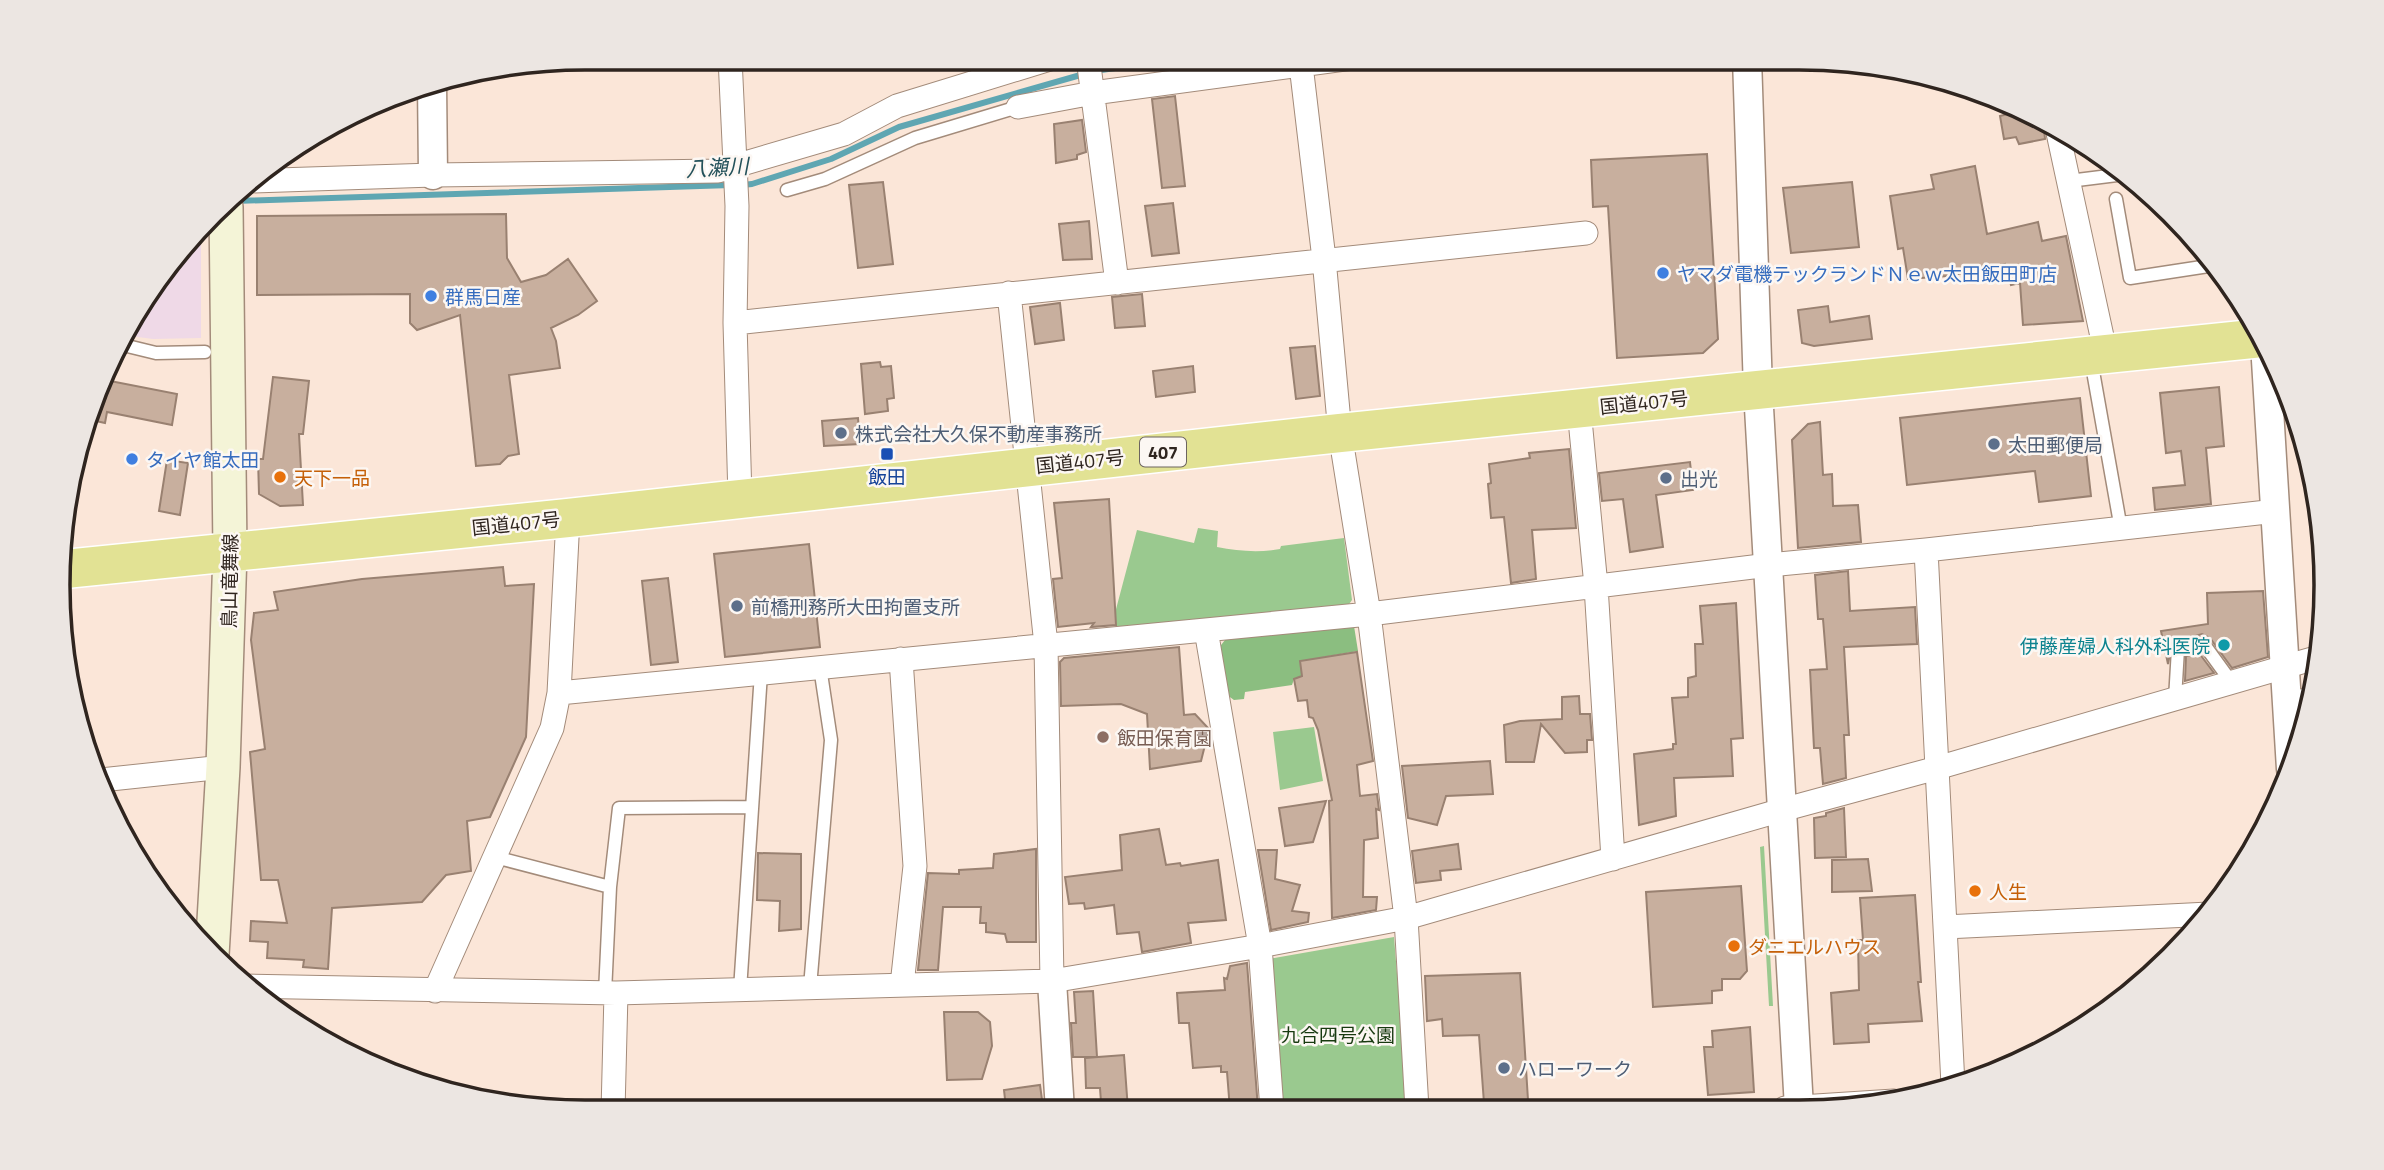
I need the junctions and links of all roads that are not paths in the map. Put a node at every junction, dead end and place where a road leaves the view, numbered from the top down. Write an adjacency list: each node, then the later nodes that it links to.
1 (731, 70): 11 (street)
2 (1014, 70): 11 (street)
3 (1090, 70): 7 (street)
4 (1258, 70): 7 (street)
5 (1302, 70): 20 (street)
6 (1746, 70): 30 (street)
7 (1093, 89): 9 (street); 22 (street)
8 (432, 93): 12 (street)
9 (1018, 107): 16 (lane)
10 (2060, 141): 15 (street)
11 (736, 166): 12 (street); 24 (street)
12 (433, 175): 14 (street)
13 (2112, 176): 15 (lane)
14 (266, 180)
15 (2069, 181): 28 (street)
16 (787, 190)
17 (2116, 199): 21 (lane)
18 (226, 216): 39 (main road, 鳥山竜舞線)
19 (1586, 233): 20 (street)
20 (1325, 260): 22 (street); 32 (street)
21 (2204, 267)
22 (1117, 283): 23 (street)
23 (1009, 293): 24 (street); 33 (street)
24 (735, 323): 34 (street)
25 (2251, 339): 28 (highway, 国道407号 / 407)
26 (129, 347): 27 (lane)
27 (205, 352)
28 (2098, 355): 30 (highway, 国道407号 / 407); 37 (lane)
29 (2267, 370): 35 (street)
30 (1758, 390): 31 (highway, 国道407号 / 407); 40 (street)
31 (1579, 409): 32 (highway, 国道407号 / 407); 42 (street)
32 (1340, 433): 33 (highway, 国道407号 / 407); 43 (street)
33 (1027, 467): 34 (highway, 国道407号 / 407); 45 (street)
34 (740, 498): 36 (highway, 国道407号 / 407)
35 (2276, 511): 37 (street); 49 (street)
36 (568, 518): 39 (highway, 国道407号 / 407); 52 (street)
37 (2121, 528): 38 (street)
38 (1926, 550): 40 (street); 56 (street)
39 (230, 552): 41 (highway, 国道407号 / 407); 55 (main road, 鳥山竜舞線)
40 (1769, 565): 42 (street); 59 (street)
41 (70, 568)
42 (1596, 586): 43 (street); 61 (street)
43 (1368, 614): 44 (street); 64 (street)
44 (1206, 630): 45 (street); 67 (street)
45 (1046, 645): 46 (street); 68 (street)
46 (901, 659): 48 (street); 69 (street)
47 (2309, 660): 49 (street)
48 (820, 667): 50 (street); 71 (lane)
49 (2286, 667): 51 (street); 54 (street)
50 (761, 673): 52 (street); 58 (lane)
51 (2232, 683): 53 (street); 53 (lane)
52 (559, 693): 60 (street)
53 (2175, 699): 56 (street)
54 (2300, 701)
55 (223, 767): 57 (street); 66 (main road, 鳥山竜舞線)
56 (1937, 768): 59 (street); 65 (street)
57 (108, 779)
58 (752, 807): 62 (lane); 72 (lane)
59 (1782, 810): 61 (street); 80 (street)
60 (495, 857): 62 (lane); 73 (street)
61 (1613, 859): 64 (street)
62 (610, 887): 74 (lane)
63 (2195, 915): 65 (street)
64 (1406, 918): 67 (street); 79 (street)
65 (1945, 927): 75 (street)
66 (213, 940)
67 (1260, 946): 68 (street); 78 (street)
68 (1052, 981): 69 (street); 77 (street)
69 (902, 985): 71 (street)
70 (262, 986): 73 (street)
71 (810, 987): 72 (street)
72 (740, 990): 74 (street)
73 (435, 991): 74 (street)
74 (610, 993): 76 (street)
75 (1953, 1076)
76 (614, 1100)
77 (1059, 1100)
78 (1271, 1100)
79 (1416, 1100)
80 (1794, 1100)

